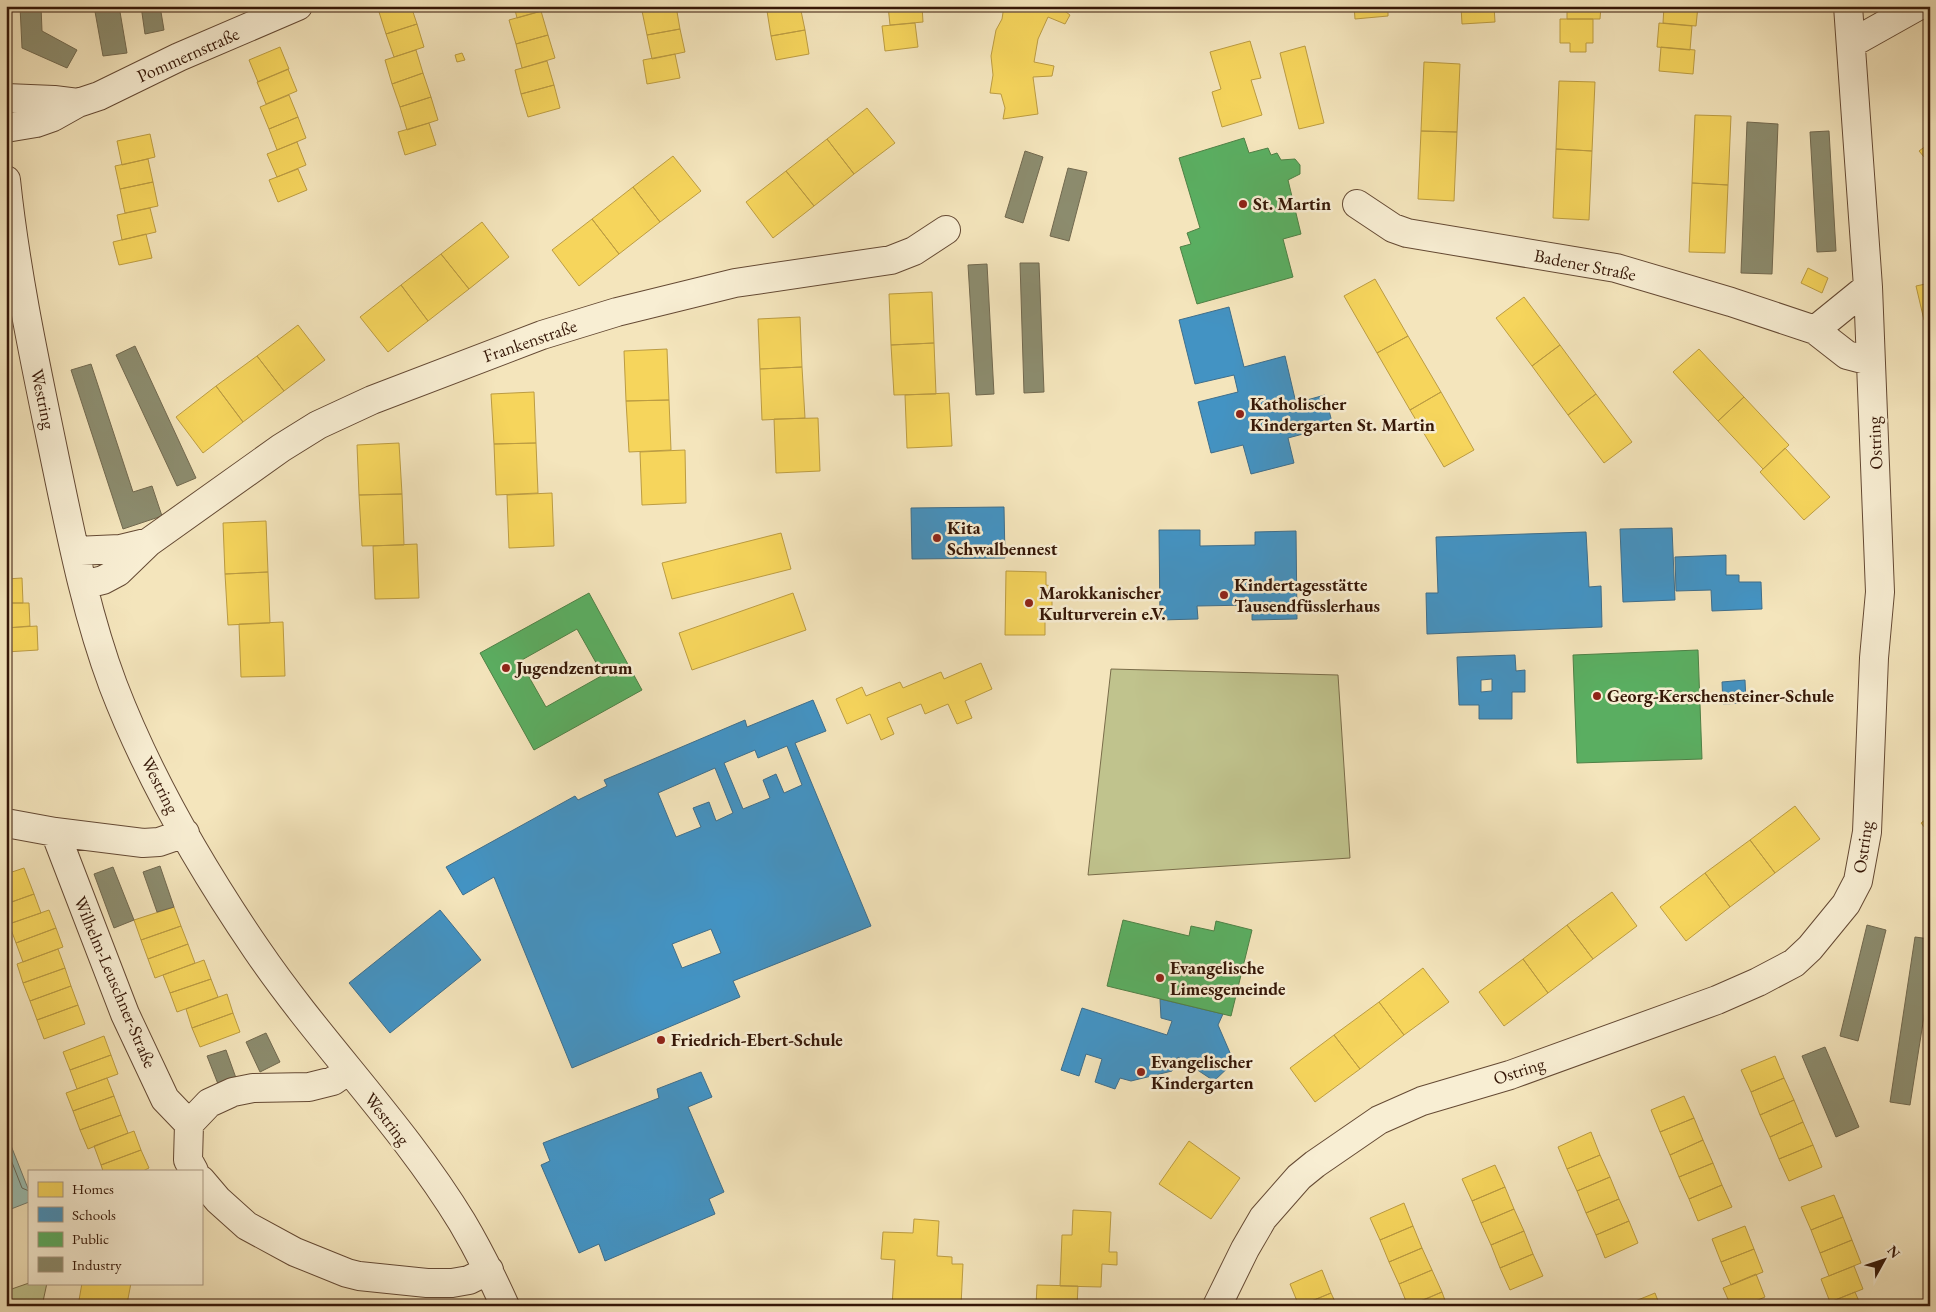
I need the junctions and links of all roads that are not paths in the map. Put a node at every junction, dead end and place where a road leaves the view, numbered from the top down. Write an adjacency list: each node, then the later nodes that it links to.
1 (298, 6): 6 (street, Pommernstraße)
2 (1848, 6): 4 (street, Ostring)
3 (1918, 6): 4 (street)
4 (1852, 43): 11 (street, Ostring)
5 (6, 98): 6 (street, Pommernstraße)
6 (78, 103): 7 (street, Pommernstraße)
7 (6, 128)
8 (6, 180): 15 (street, Westring)
9 (1357, 204): 12 (street, Badener Straße)
10 (946, 230): 14 (street, Frankenstraße)
11 (1868, 288): 12 (street); 13 (street, Ostring)
12 (1815, 330): 13 (street, Badener Straße)
13 (1870, 361): 26 (street, Ostring)
14 (149, 542): 15 (street, Frankenstraße); 16 (street, Frankenstraße)
15 (75, 551): 16 (street, Westring)
16 (83, 584): 19 (street, Westring)
17 (6, 823): 18 (street)
18 (55, 832): 19 (street); 21 (street, Wilhelm-Leuschner-Straße)
19 (185, 833): 20 (street, Westring)
20 (348, 1070): 21 (street); 24 (street, Westring)
21 (189, 1124): 22 (street)
22 (193, 1170)
23 (202, 1181): 24 (street)
24 (489, 1270): 25 (street, Westring)
25 (505, 1306)
26 (1217, 1306)

